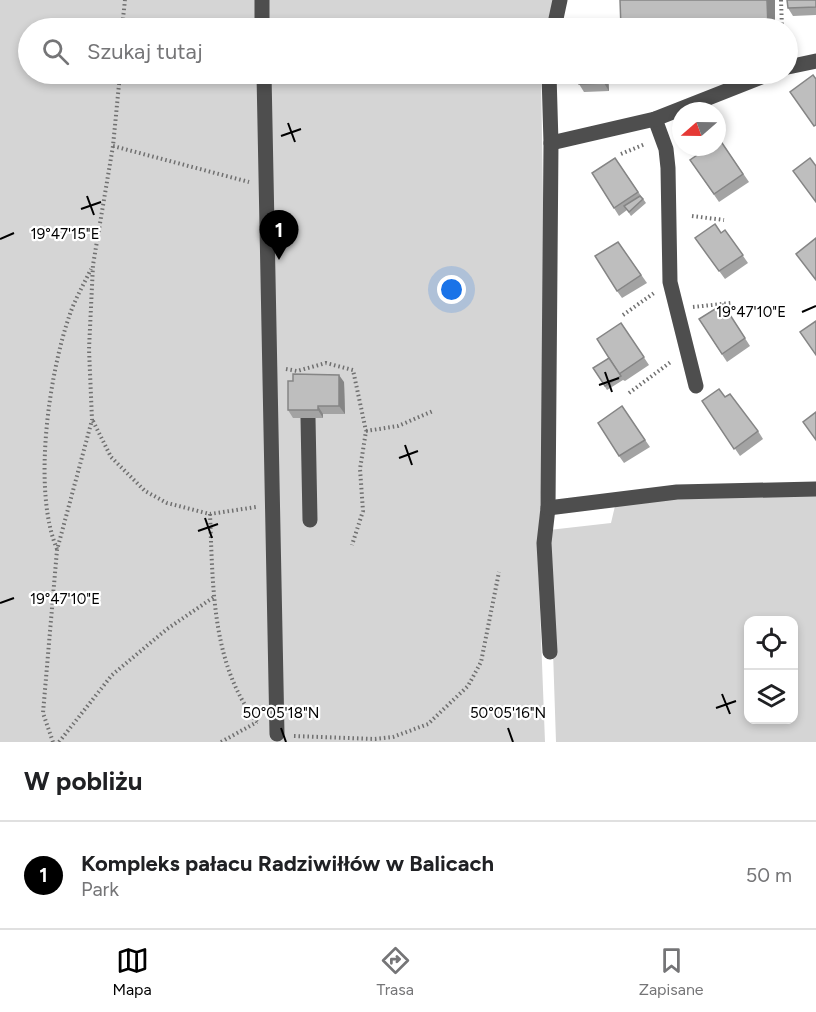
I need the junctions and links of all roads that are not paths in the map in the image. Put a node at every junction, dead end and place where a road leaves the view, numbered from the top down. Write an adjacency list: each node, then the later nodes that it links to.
1 (262, 0): 3 (street)
2 (560, 0): 4 (street)
3 (262, 18)
4 (556, 18)
5 (816, 61): 6 (street)
6 (798, 65)
7 (264, 84): 18 (street)
8 (549, 84): 11 (street)
9 (744, 84): 10 (street)
10 (655, 119): 11 (street); 12 (street)
11 (551, 143): 15 (street)
12 (696, 387)
13 (308, 418): 16 (street)
14 (816, 489): 15 (street)
15 (548, 508): 17 (street)
16 (310, 520)
17 (550, 652)
18 (277, 734)

